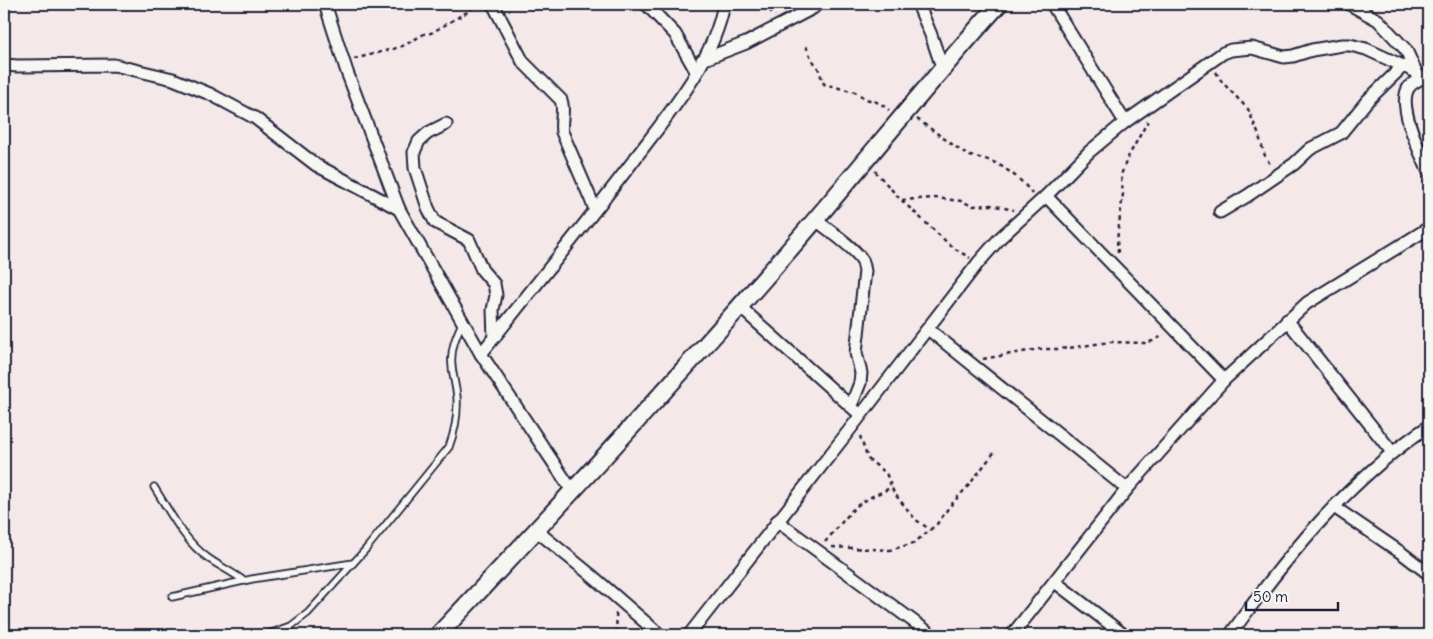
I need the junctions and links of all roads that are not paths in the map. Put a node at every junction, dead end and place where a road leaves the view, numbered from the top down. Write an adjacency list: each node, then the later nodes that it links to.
1 (325, 4): 20 (street)
2 (494, 4): 21 (street)
3 (646, 4): 14 (street)
4 (724, 4): 10 (street)
5 (817, 4): 10 (street)
6 (918, 4): 13 (street)
7 (999, 4): 13 (street)
8 (1052, 4): 16 (street)
9 (1349, 4): 15 (street)
10 (702, 60): 14 (street)
11 (4, 65): 20 (street)
12 (1403, 66): 15 (street); 16 (street); 22 (street)
13 (942, 67): 23 (street)
14 (696, 71): 21 (street)
15 (1422, 75): 18 (street)
16 (1125, 122): 19 (street)
17 (446, 124): 29 (street)
18 (1429, 172)
19 (1043, 199): 28 (street); 31 (street)
20 (399, 209): 27 (street)
21 (596, 209): 29 (street)
22 (1220, 212)
23 (816, 220): 25 (street); 32 (street)
24 (1429, 228): 26 (street)
25 (740, 308): 32 (street); 38 (street)
26 (1287, 320): 31 (street); 35 (street)
27 (462, 321): 30 (street); 42 (lane)
28 (928, 328): 33 (street); 37 (street)
29 (494, 338): 30 (street)
30 (481, 354): 38 (street)
31 (1224, 380): 37 (street)
32 (851, 406): 33 (street)
33 (858, 419): 40 (street)
34 (1429, 426): 35 (street)
35 (1392, 452): 39 (street)
36 (154, 487): 44 (lane)
37 (1127, 489): 45 (street)
38 (573, 492): 41 (street)
39 (1334, 508): 43 (street); 54 (street)
40 (777, 521): 50 (street); 51 (street)
41 (537, 530): 48 (street); 49 (street)
42 (353, 563): 44 (lane); 47 (lane)
43 (1429, 574)
44 (244, 581): 46 (lane)
45 (1055, 582): 52 (street); 53 (street)
46 (172, 597)
47 (266, 635)
48 (438, 635)
49 (660, 635)
50 (689, 635)
51 (932, 635)
52 (1012, 635)
53 (1124, 635)
54 (1230, 635)

